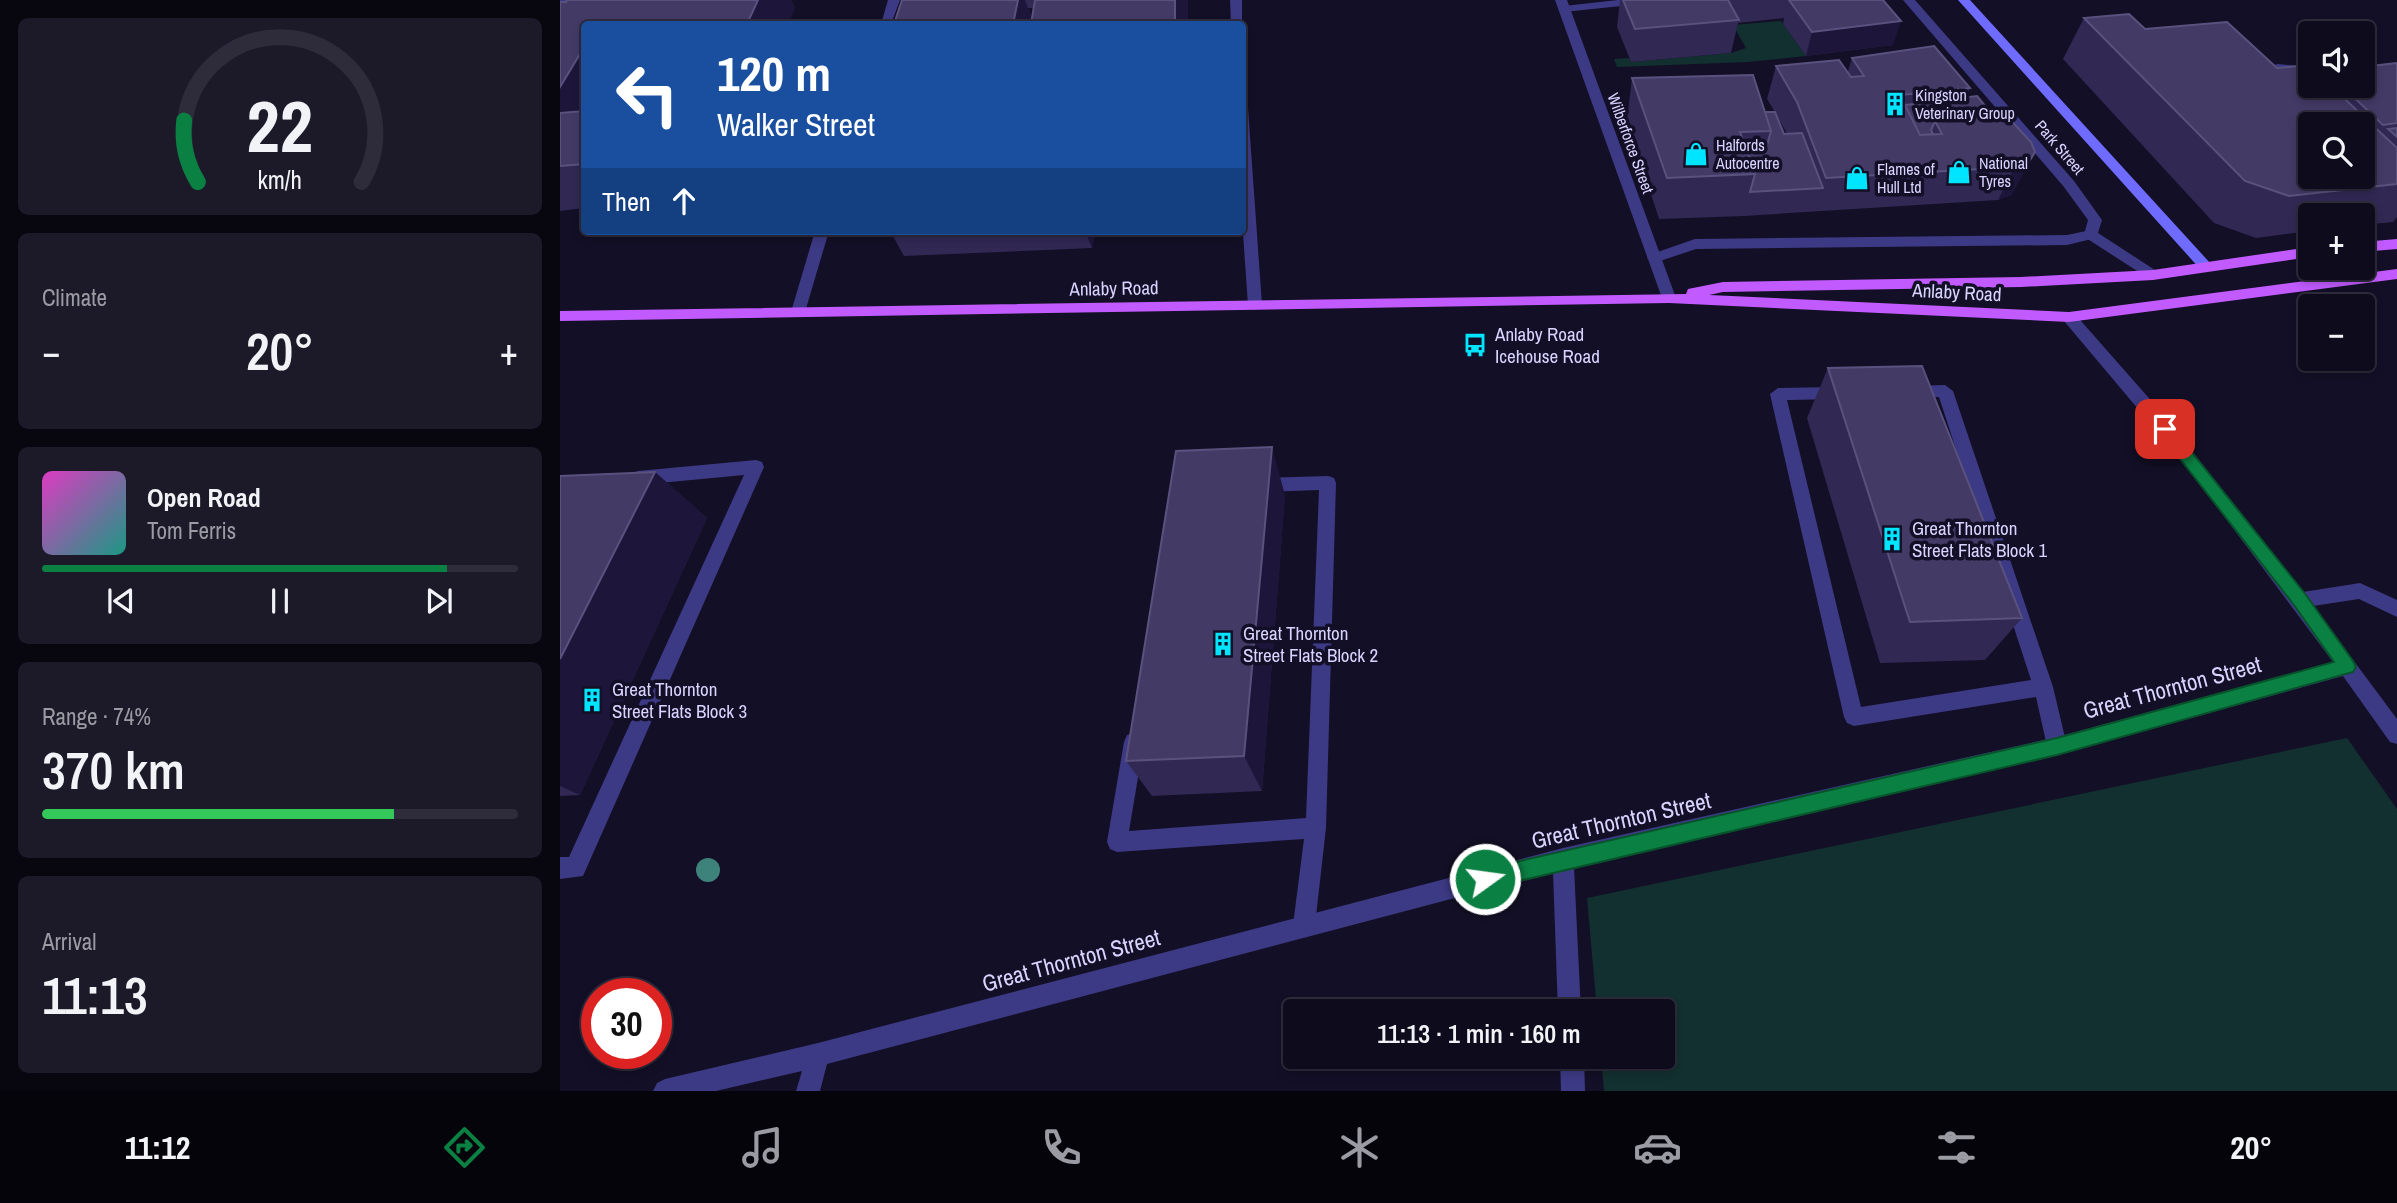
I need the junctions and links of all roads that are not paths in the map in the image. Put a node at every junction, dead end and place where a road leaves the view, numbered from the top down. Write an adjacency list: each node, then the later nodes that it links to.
1 (568, 0): 7 (street)
2 (894, 0): 9 (street)
3 (1236, 0): 10 (street)
4 (1650, 0): 8 (street)
5 (1909, 0): 15 (street, Park Street)
6 (1964, 0): 20 (street, Park Street)
7 (560, 3)
8 (1562, 4): 19 (street, Wilberforce Street)
9 (887, 21)
10 (1237, 21)
11 (2278, 68): 12 (street)
12 (2298, 70)
13 (1246, 169): 25 (street)
14 (821, 235): 26 (street)
15 (2091, 235): 19 (street); 22 (street)
16 (2397, 244): 17 (main road)
17 (2375, 246)
18 (2298, 254): 20 (main road, Anlaby Road)
19 (1654, 258): 24 (street, Wilberforce Street)
20 (2206, 267): 22 (main road, Anlaby Road); 23 (main road)
21 (2397, 274): 23 (main road, Anlaby Road)
22 (2153, 275): 24 (main road, Anlaby Road)
23 (2241, 292): 28 (main road, Anlaby Road)
24 (1669, 298): 25 (main road, Anlaby Road); 28 (main road, Anlaby Road)
25 (1255, 305): 26 (main road, Anlaby Road)
26 (798, 312): 27 (main road, Anlaby Road)
27 (560, 316)
28 (2070, 317): 33 (street)
29 (1889, 392): 36 (street)
30 (1861, 393): 36 (street)
31 (625, 479): 42 (street)
32 (1246, 485): 40 (street)
33 (2300, 600): 34 (street); 35 (street)
34 (2397, 609)
35 (2347, 667): 38 (street); 39 (street, Great Thornton Street)
36 (2043, 687): 39 (street)
37 (1138, 719): 40 (street)
38 (2397, 735)
39 (2057, 746): 41 (street, Great Thornton Street)
40 (1317, 828): 43 (street)
41 (1563, 859): 43 (street, Great Thornton Street); 44 (street)
42 (560, 869)
43 (1304, 925): 45 (street, Great Thornton Street)
44 (1569, 999)
45 (818, 1055): 47 (street, Great Thornton Street); 48 (street)
46 (1572, 1069): 49 (street)
47 (665, 1091)
48 (808, 1091)
49 (1573, 1091)

